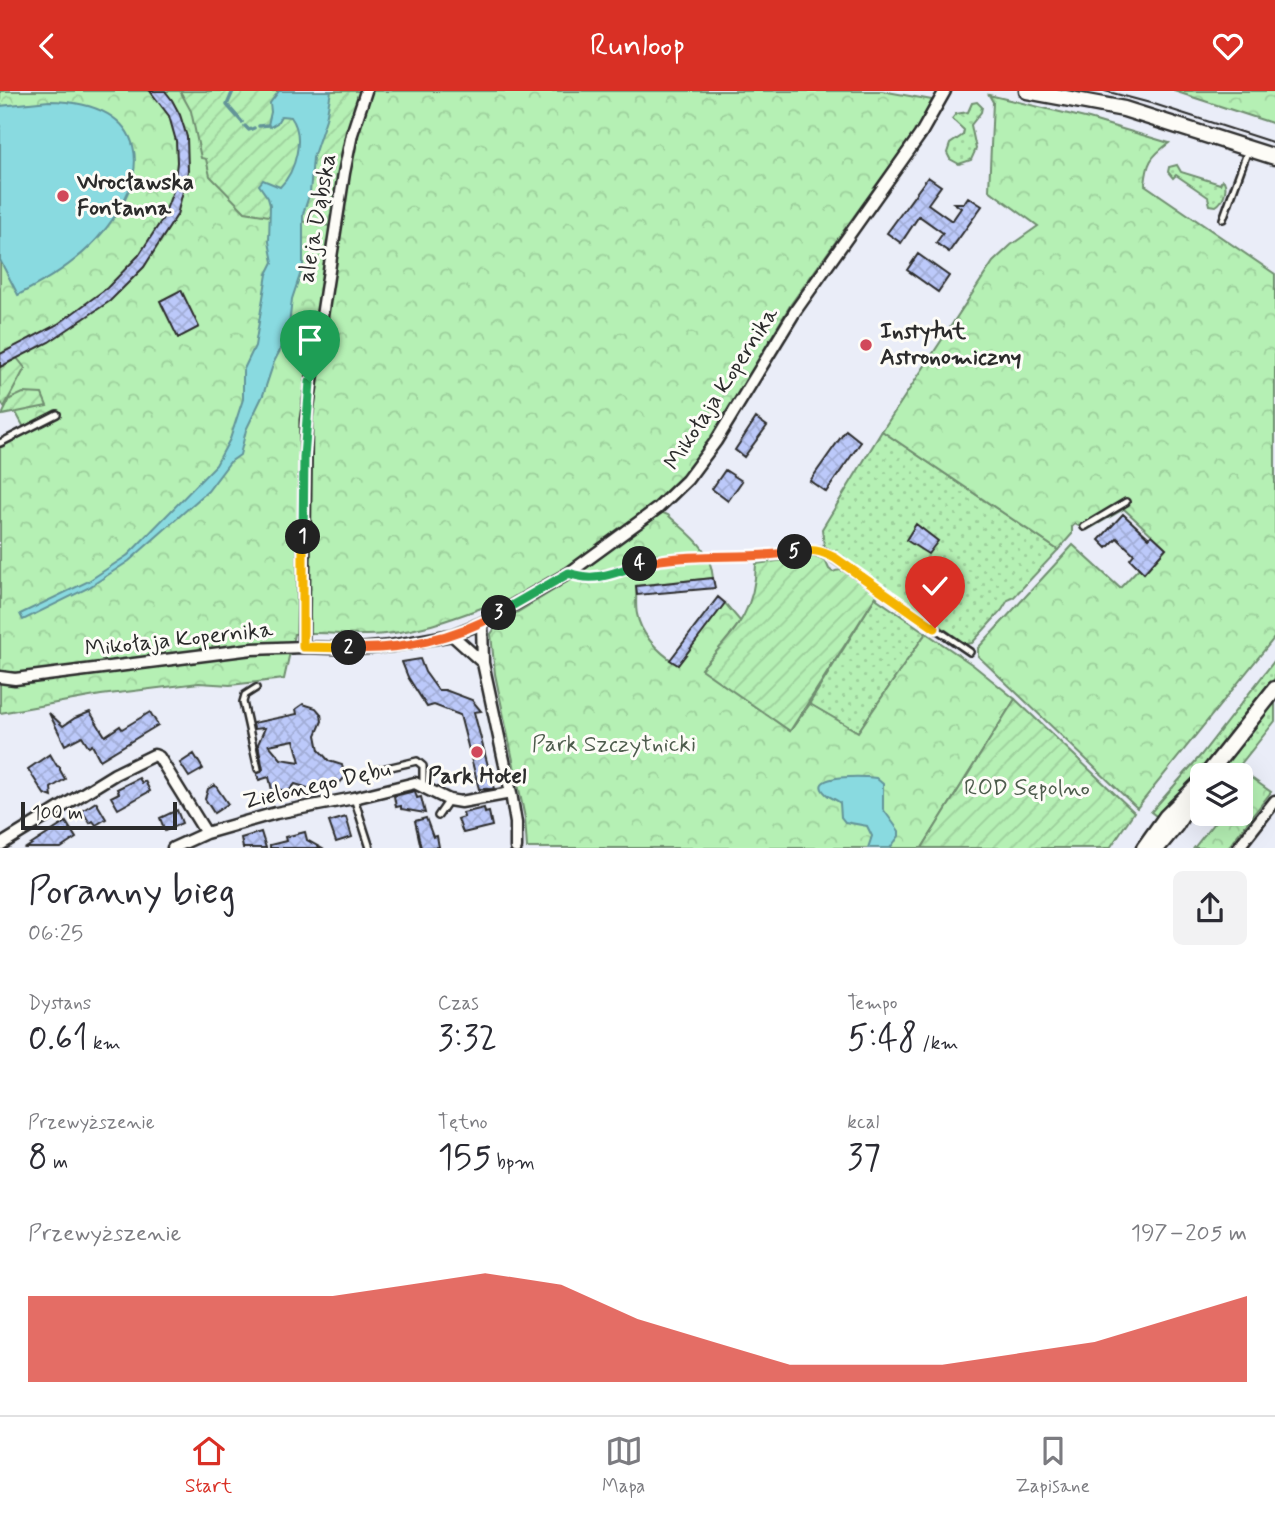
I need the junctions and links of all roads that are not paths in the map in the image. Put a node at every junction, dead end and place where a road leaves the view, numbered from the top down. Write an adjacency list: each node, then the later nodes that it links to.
1 (366, 91): 14 (street, aleja Dąbska)
2 (945, 91): 11 (street, Mikołaja Kopernika)
3 (1027, 91): 4 (main road)
4 (1248, 148): 5 (main road); 6 (lane)
5 (1275, 157)
6 (1223, 219)
7 (57, 414): 8 (lane)
8 (0, 443)
9 (1126, 502): 10 (lane)
10 (1084, 527)
11 (569, 573): 12 (street, Mikołaja Kopernika); 15 (lane)
12 (482, 623): 13 (street, Mikołaja Kopernika); 16 (street)
13 (452, 635): 14 (street, Mikołaja Kopernika); 16 (street)
14 (303, 647): 17 (street, Mikołaja Kopernika)
15 (970, 652)
16 (483, 663): 24 (street)
17 (0, 677)
18 (256, 688): 21 (lane)
19 (1275, 689): 20 (main road)
20 (1216, 763)
21 (258, 769)
22 (378, 770): 23 (lane)
23 (423, 785): 26 (street, Zielonego Dębu); 27 (street, Zielonego Dębu)
24 (511, 793): 27 (street); 35 (street)
25 (1190, 793): 36 (main road)
26 (354, 799): 31 (street, Zielonego Dębu); 34 (lane)
27 (449, 800): 30 (lane)
28 (1275, 800): 38 (street)
29 (1190, 802): 37 (main road)
30 (438, 815)
31 (206, 833): 32 (street); 33 (street, Zielonego Dębu)
32 (0, 845)
33 (173, 848)
34 (370, 848)
35 (516, 848)
36 (1144, 848)
37 (1157, 848)
38 (1238, 848)

